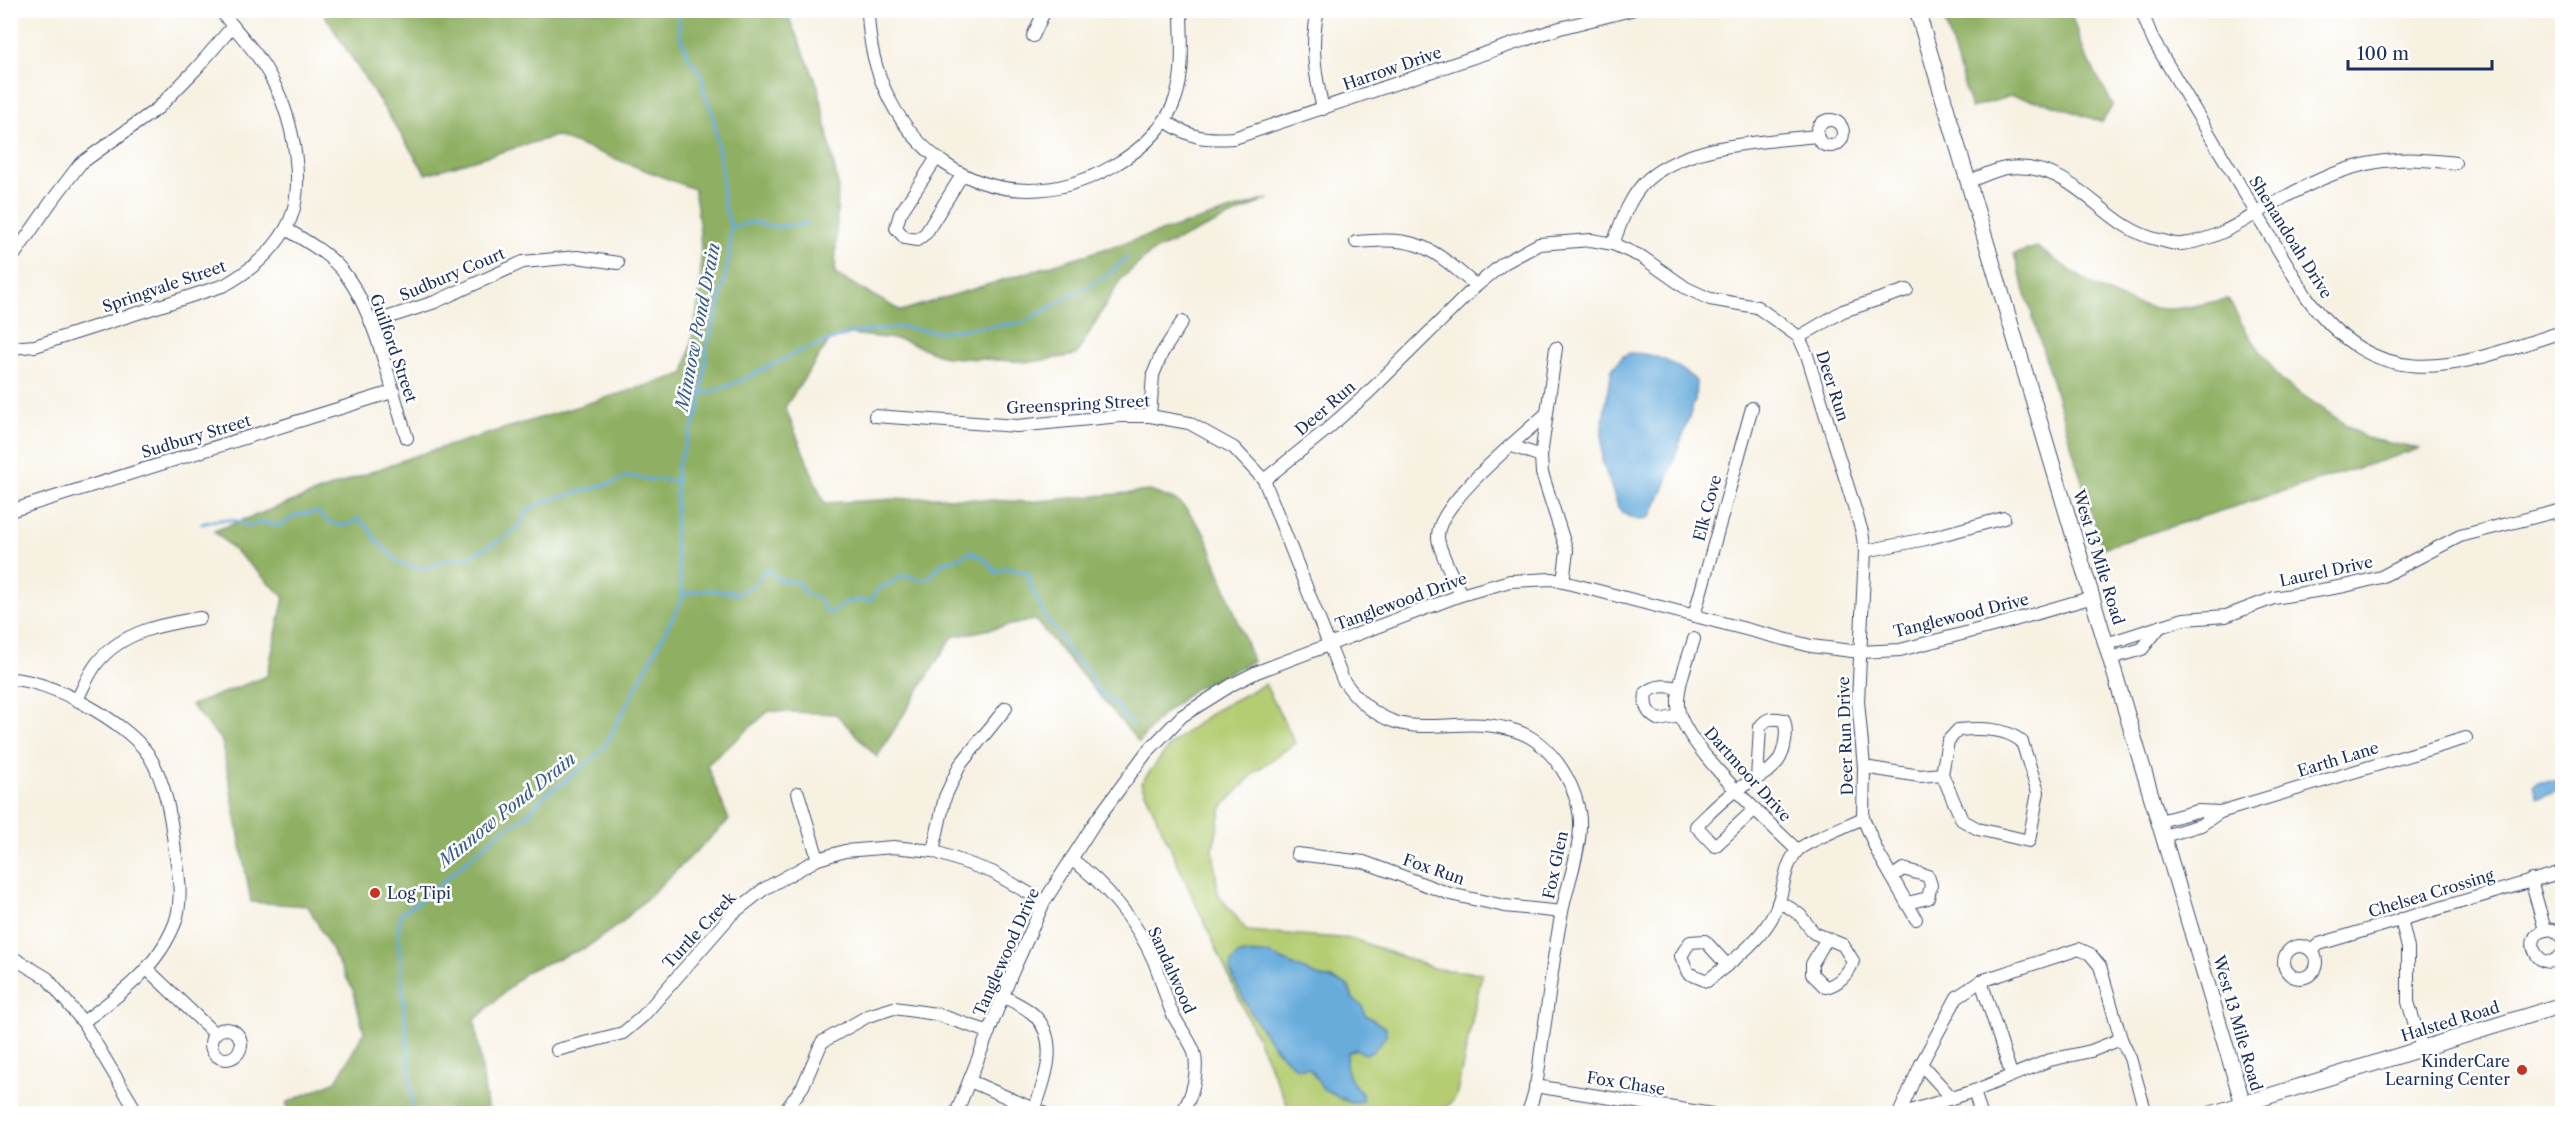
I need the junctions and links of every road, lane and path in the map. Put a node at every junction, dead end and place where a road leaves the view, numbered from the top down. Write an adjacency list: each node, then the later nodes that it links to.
1 (220, 10): 9 (street, Springvale Street)
2 (868, 10): 14 (street)
3 (1045, 10): 10 (street)
4 (1181, 10): 12 (street)
5 (1318, 10): 11 (street)
6 (1631, 10): 11 (street, Harrow Drive)
7 (1917, 10): 17 (street, West 13 Mile Road)
8 (2141, 10): 18 (street, Shenandoah Drive)
9 (233, 26): 19 (street, Springvale Street); 22 (street)
10 (1034, 36)
11 (1323, 109): 12 (street, Harrow Drive)
12 (1165, 121): 16 (street)
13 (1817, 136): 21 (street)
14 (936, 159): 16 (street); 16 (street)
15 (2455, 163): 18 (street)
16 (962, 175)
17 (1968, 182): 18 (street); 47 (street, West 13 Mile Road)
18 (2256, 213): 28 (street, Shenandoah Drive)
19 (286, 229): 27 (street, Guilford Street); 30 (street, Springvale Street)
20 (1356, 242): 24 (street)
21 (1613, 244): 24 (street, Deer Run); 29 (street, Deer Run)
22 (10, 261)
23 (618, 263): 27 (street, Sudbury Court)
24 (1476, 286): 40 (street, Deer Run)
25 (1907, 290): 29 (street)
26 (1182, 322): 36 (street)
27 (371, 323): 32 (street, Guilford Street)
28 (2562, 332)
29 (1799, 337): 44 (street, Deer Run)
30 (10, 348)
31 (1556, 348): 34 (street)
32 (392, 392): 37 (street, Guilford Street); 42 (street, Sudbury Street)
33 (1752, 408): 48 (street, Elk Cove)
34 (1546, 414): 38 (street); 39 (street)
35 (875, 416): 36 (street, Greenspring Street)
36 (1150, 416): 40 (street, Greenspring Street)
37 (407, 438)
38 (1512, 446): 39 (street); 46 (street)
39 (1541, 456): 45 (street)
40 (1264, 480): 51 (street, Greenspring Street)
41 (2562, 510): 52 (street, Laurel Drive)
42 (10, 511)
43 (2004, 518): 44 (street)
44 (1864, 551): 53 (street, Deer Run)
45 (1563, 582): 46 (street, Tanglewood Drive); 48 (street, Tanglewood Drive)
46 (1461, 595): 51 (street, Tanglewood Drive)
47 (2093, 597): 52 (street, West 13 Mile Road); 53 (street, Tanglewood Drive)
48 (1694, 616): 53 (street, Tanglewood Drive)
49 (200, 618): 56 (street)
50 (1694, 639): 55 (street)
51 (1328, 645): 73 (street, Tanglewood Drive); 81 (street, Fox Glen)
52 (2109, 651): 68 (street, West 13 Mile Road)
53 (1860, 652): 60 (street, Deer Run Drive)
54 (10, 679): 56 (street)
55 (1679, 688): 58 (street); 58 (street)
56 (77, 700): 91 (street)
57 (1006, 708): 71 (street)
58 (1679, 716): 63 (street, Dartmoor Drive)
59 (2466, 738): 66 (street, Earth Lane)
60 (1864, 767): 61 (street); 67 (street, Deer Run Drive)
61 (1942, 774): 61 (street)
62 (1757, 779): 62 (street); 63 (street)
63 (1737, 789): 65 (street, Dartmoor Drive); 65 (street)
64 (798, 793): 74 (street)
65 (1755, 809): 70 (street, Dartmoor Drive)
66 (2220, 812): 68 (street, Earth Lane); 69 (street, Earth Lane)
67 (1863, 818): 70 (street, Deer Run Drive); 76 (street, Deer Run Drive)
68 (2160, 821): 69 (street, West 13 Mile Road)
69 (2164, 837): 107 (street, West 13 Mile Road)
70 (1797, 850): 79 (street)
71 (933, 851): 74 (street, Turtle Creek); 78 (street, Turtle Creek)
72 (1297, 854): 81 (street, Fox Run)
73 (1071, 858): 78 (street, Tanglewood Drive); 112 (street, Sandalwood)
74 (818, 859): 100 (street, Turtle Creek)
75 (2562, 872): 77 (street, Chelsea Crossing)
76 (1893, 877): 80 (street, Deer Run Drive); 80 (street)
77 (2531, 880): 83 (street, Chelsea Crossing); 84 (street)
78 (1044, 902): 93 (street, Tanglewood Drive)
79 (1778, 903): 86 (street); 90 (street)
80 (1907, 903): 82 (street, Deer Run Drive)
81 (1562, 912): 104 (street, Fox Glen)
82 (1916, 919)
83 (2401, 919): 87 (street, Chelsea Crossing); 99 (street)
84 (2545, 930): 85 (street); 88 (street)
85 (2562, 937)
86 (1826, 940)
87 (2312, 951)
88 (2562, 954)
89 (10, 956): 95 (street)
90 (1727, 965)
91 (147, 969): 95 (street); 97 (street)
92 (1981, 981): 98 (street); 101 (street); 102 (street)
93 (1003, 996): 96 (street, Tanglewood Drive); 108 (street)
94 (2562, 1005): 99 (street, Halsted Road)
95 (83, 1022): 109 (street)
96 (989, 1032): 103 (street, Tanglewood Drive); 110 (street)
97 (214, 1034)
98 (2121, 1039): 102 (street); 117 (street)
99 (2422, 1048): 107 (street, Halsted Road)
100 (557, 1050)
101 (1921, 1064): 106 (street); 115 (street)
102 (2011, 1074): 105 (street)
103 (970, 1081): 108 (street); 111 (street, Tanglewood Drive)
104 (1535, 1086): 113 (street, Fox Glen); 114 (street, Fox Chase)
105 (1974, 1091): 106 (street); 116 (street)
106 (1951, 1097): 115 (street)
107 (2245, 1108): 118 (street, Halsted Road)
108 (1040, 1111)
109 (138, 1113)
110 (783, 1113)
111 (957, 1113)
112 (1180, 1113)
113 (1527, 1113)
114 (1712, 1113)
115 (1900, 1113)
116 (1982, 1113)
117 (2146, 1113)
118 (2211, 1113)

